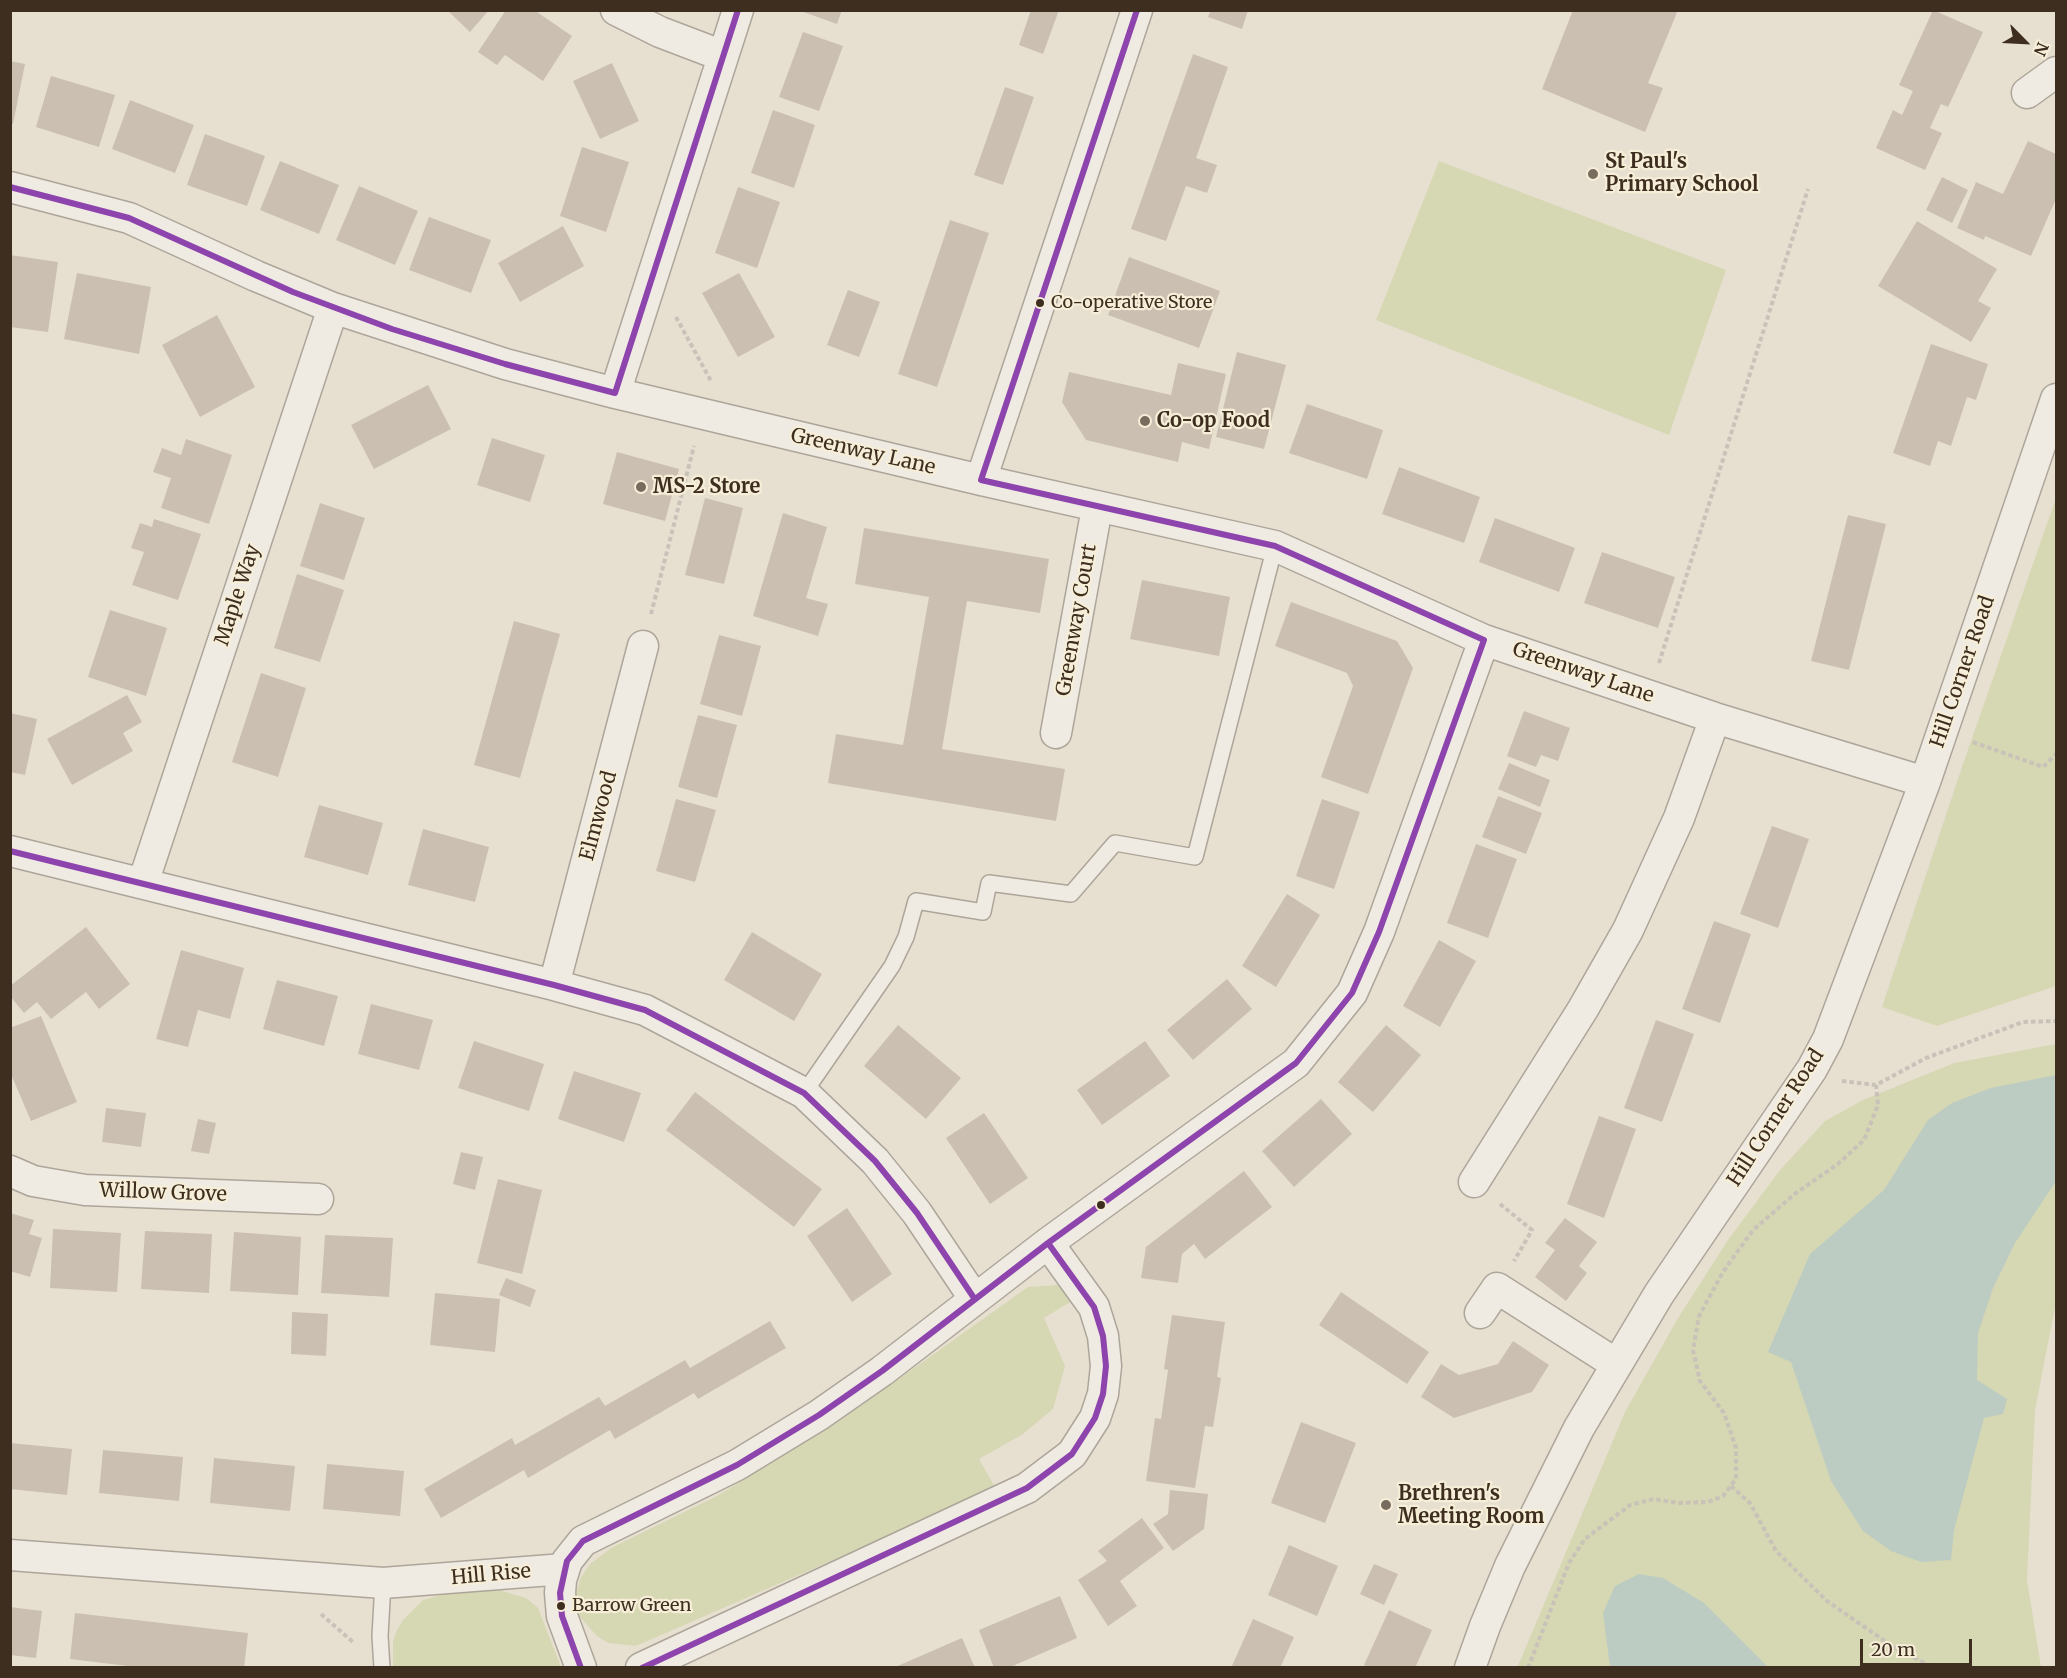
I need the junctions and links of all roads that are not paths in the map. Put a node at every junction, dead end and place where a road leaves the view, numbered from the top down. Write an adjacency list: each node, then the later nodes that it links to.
1 (616, 10): 4 (street)
2 (738, 10): 4 (street)
3 (1137, 10): 11 (street)
4 (723, 56): 9 (street)
5 (2056, 72): 6 (street)
6 (2027, 93)
7 (10, 187): 8 (street, Greenway Lane)
8 (333, 308): 9 (street, Greenway Lane); 20 (street, Maple Way)
9 (615, 393): 11 (street, Greenway Lane)
10 (2056, 399): 18 (street, Hill Corner Road)
11 (981, 480): 12 (street, Greenway Lane)
12 (1097, 508): 13 (street, Greenway Lane); 17 (street, Greenway Court)
13 (1275, 546): 14 (street, Greenway Lane); 22 (lane)
14 (1484, 640): 16 (street, Greenway Lane); 26 (street)
15 (643, 646): 21 (street, Elmwood)
16 (1715, 718): 18 (street, Greenway Lane); 24 (street)
17 (1056, 733)
18 (1925, 782): 29 (street, Hill Corner Road)
19 (10, 851): 20 (street)
20 (143, 883): 21 (street)
21 (554, 985): 22 (street)
22 (804, 1093): 27 (street)
23 (10, 1171): 25 (street, Willow Grove)
24 (1474, 1182)
25 (318, 1199)
26 (1048, 1243): 27 (street); 35 (street)
27 (974, 1298): 31 (street)
28 (1480, 1313): 29 (street)
29 (1616, 1364): 36 (street, Hill Corner Road)
30 (10, 1555): 32 (street, Hill Rise)
31 (564, 1569): 32 (street, Hill Rise); 34 (street)
32 (383, 1583): 33 (lane)
33 (382, 1668)
34 (581, 1668)
35 (641, 1668)
36 (1470, 1668)

